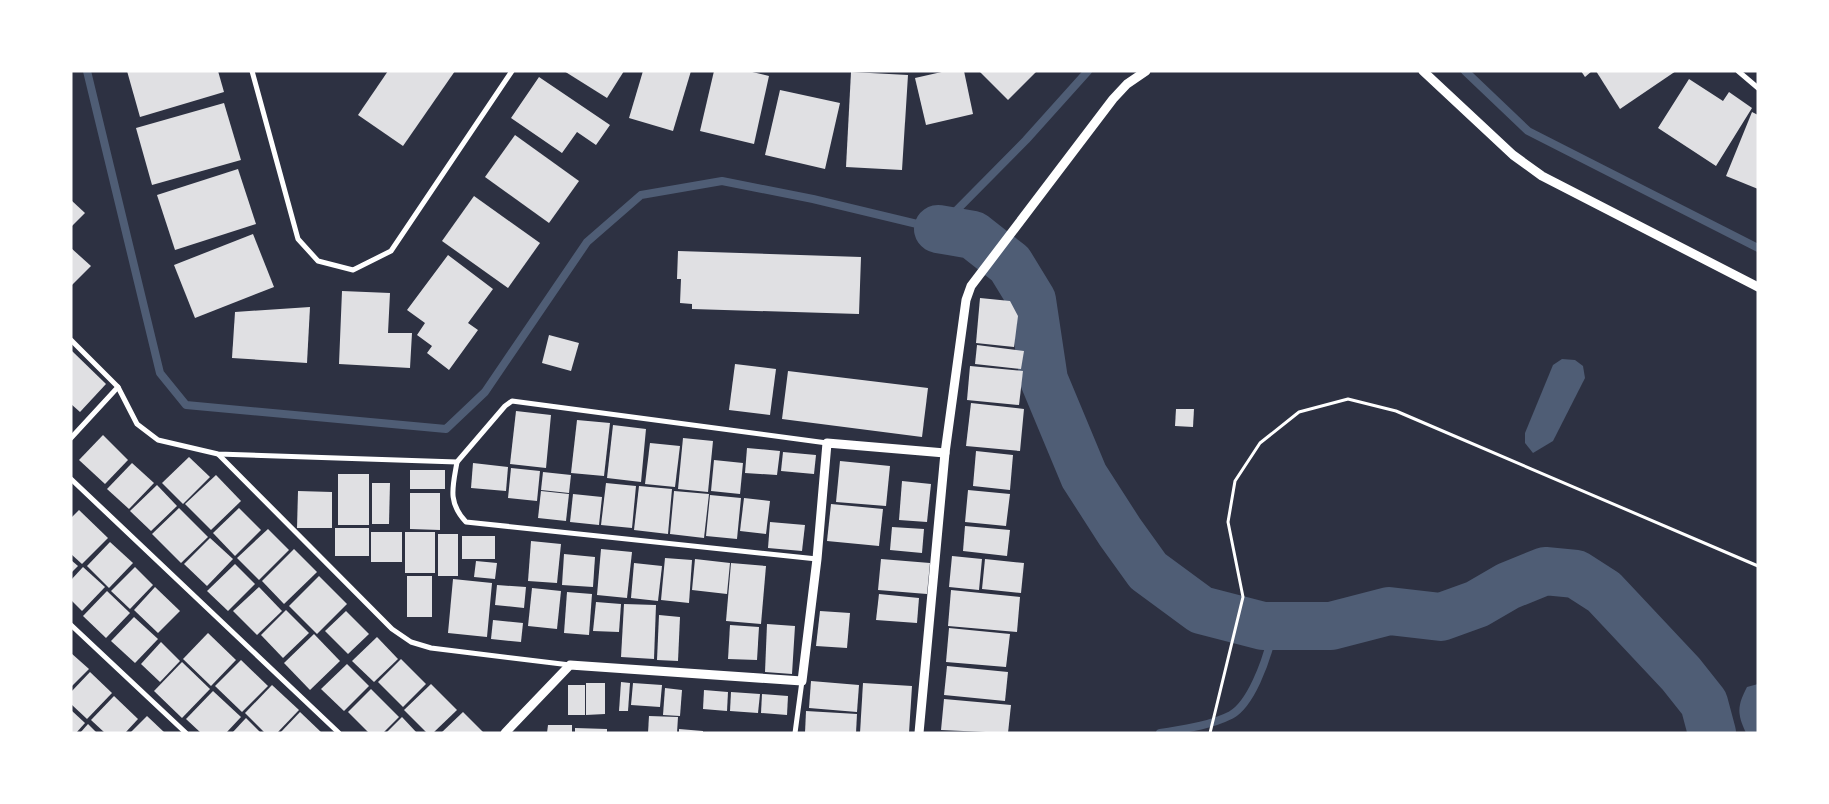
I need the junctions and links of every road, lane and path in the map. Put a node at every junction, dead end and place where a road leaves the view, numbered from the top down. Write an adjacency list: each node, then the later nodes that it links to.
1 (252, 71): 2 (street)
2 (512, 71)
3 (1146, 71): 13 (street)
4 (1423, 71): 7 (street)
5 (1738, 71): 6 (street)
6 (1758, 88)
7 (1758, 287)
8 (71, 340): 9 (street)
9 (118, 387): 10 (street); 12 (street)
10 (71, 438)
11 (827, 443): 13 (street); 14 (street); 16 (street)
12 (218, 454): 14 (street); 19 (street)
13 (945, 454): 25 (street)
14 (457, 462): 16 (street)
15 (71, 480): 22 (street)
16 (817, 560): 20 (street)
17 (1758, 566): 26 (path)
18 (71, 625): 21 (street)
19 (570, 665): 20 (street); 23 (street)
20 (802, 681): 24 (street)
21 (186, 733)
22 (339, 733)
23 (505, 733)
24 (796, 733)
25 (919, 733)
26 (1210, 733)

